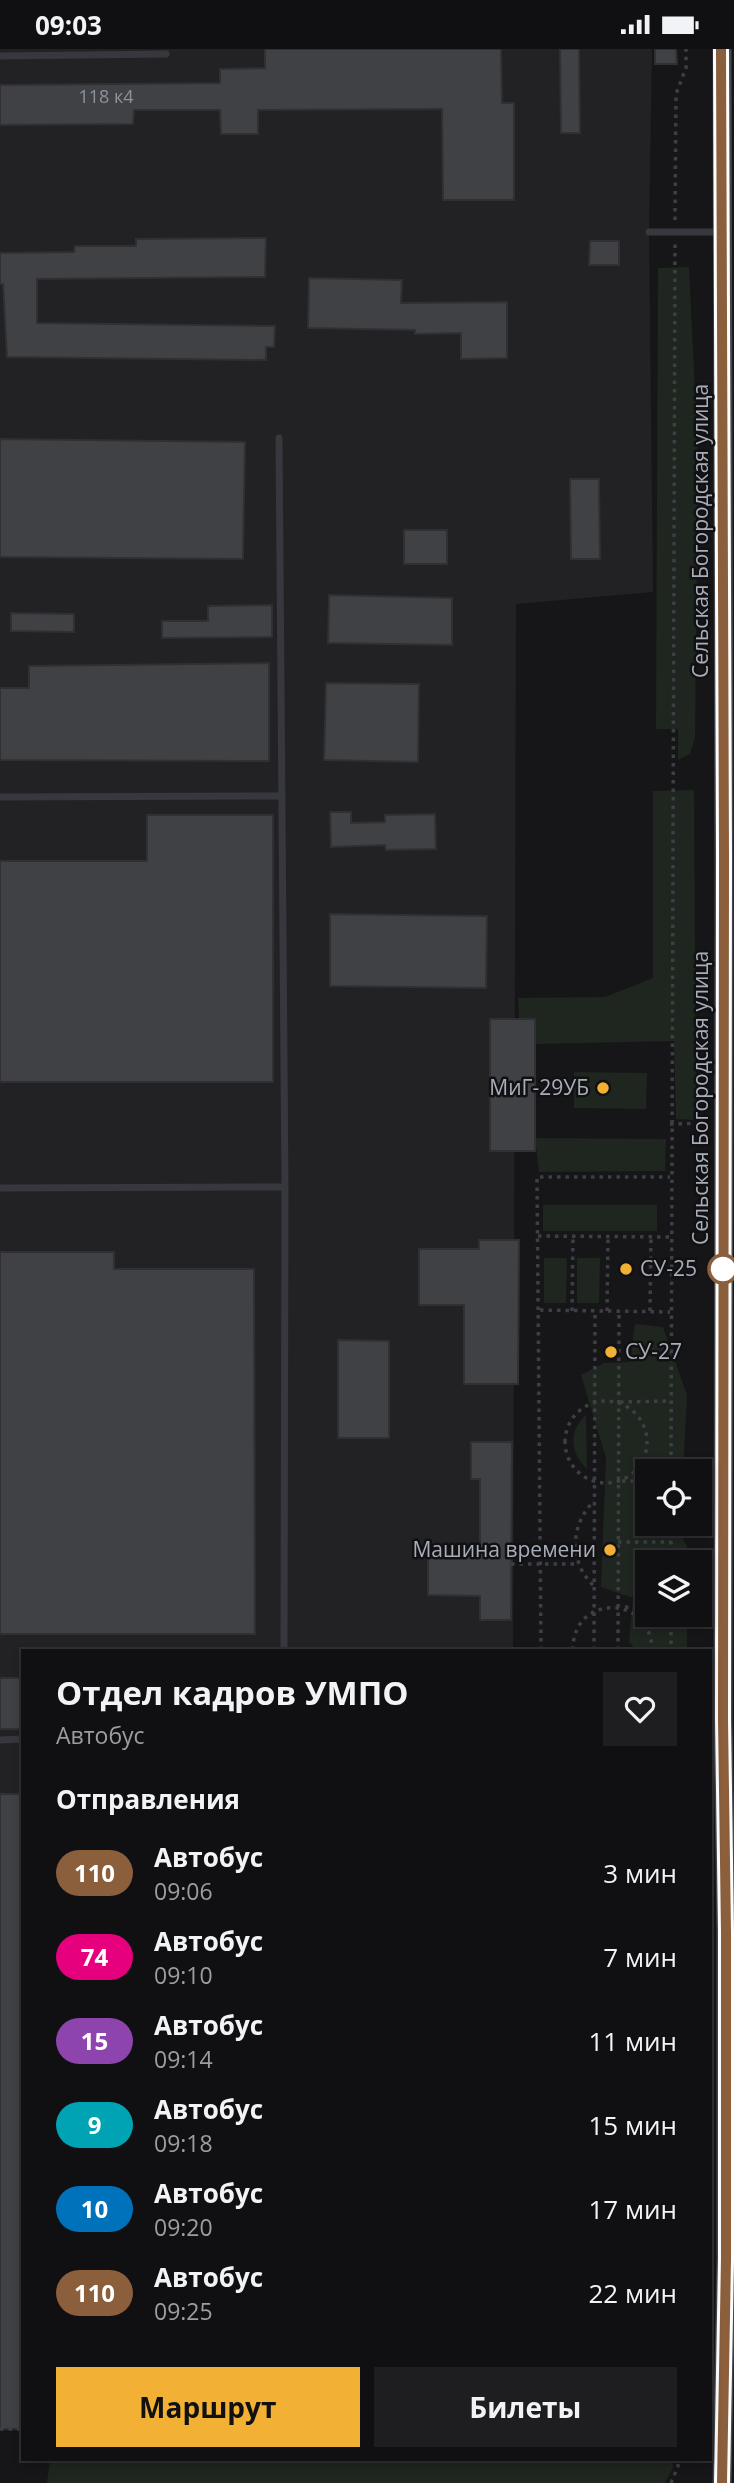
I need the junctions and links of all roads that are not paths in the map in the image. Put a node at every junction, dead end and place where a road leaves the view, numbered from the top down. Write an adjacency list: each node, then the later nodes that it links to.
1 (722, 49): 5 (main road, Сельская Богородская улица)
2 (166, 54): 3 (lane)
3 (0, 56)
4 (649, 232): 5 (lane)
5 (723, 232): 9 (main road, Сельская Богородская улица)
6 (279, 438): 7 (lane)
7 (282, 796): 8 (lane); 10 (lane)
8 (0, 797)
9 (729, 877): 12 (main road, Сельская Богородская улица)
10 (285, 1187): 11 (lane); 13 (lane)
11 (0, 1188)
12 (729, 1194): 16 (main road, Сельская Богородская улица)
13 (284, 1649)
14 (21, 1739): 15 (lane)
15 (0, 1740)
16 (730, 1932): 17 (main road, Сельская Богородская улица)
17 (722, 2483)

